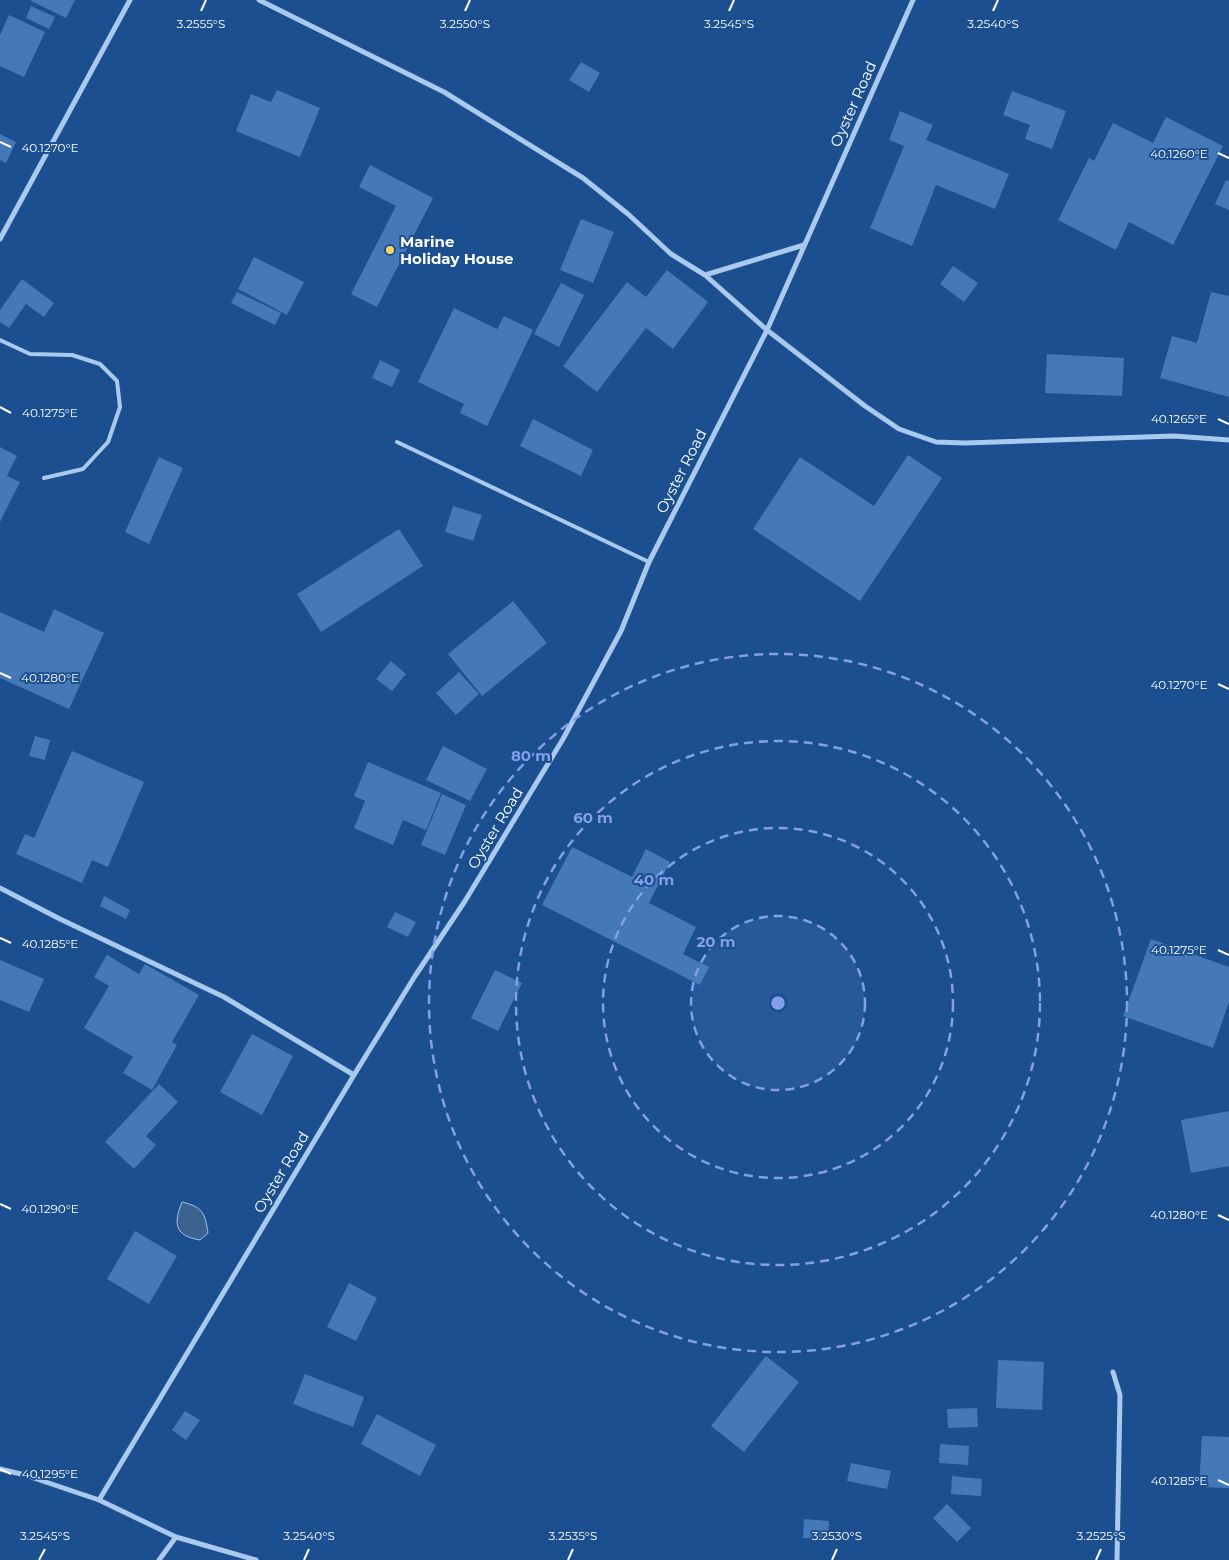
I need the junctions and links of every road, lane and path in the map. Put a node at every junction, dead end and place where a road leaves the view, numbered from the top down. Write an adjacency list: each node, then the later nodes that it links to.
1 (130, 0): 4 (street)
2 (259, 0): 6 (street)
3 (913, 0): 5 (street, Oyster Road)
4 (0, 239)
5 (804, 245): 6 (street); 7 (street, Oyster Road)
6 (705, 274): 7 (street)
7 (767, 330): 9 (street); 12 (street, Oyster Road)
8 (0, 340): 11 (lane)
9 (1229, 440)
10 (397, 442): 12 (lane)
11 (44, 478)
12 (649, 562): 14 (street, Oyster Road)
13 (0, 888): 14 (street)
14 (354, 1075): 17 (street, Oyster Road)
15 (1113, 1372): 21 (street)
16 (0, 1469): 17 (street)
17 (99, 1500): 18 (street)
18 (176, 1536): 19 (street); 20 (street)
19 (159, 1560)
20 (256, 1560)
21 (1117, 1560)

